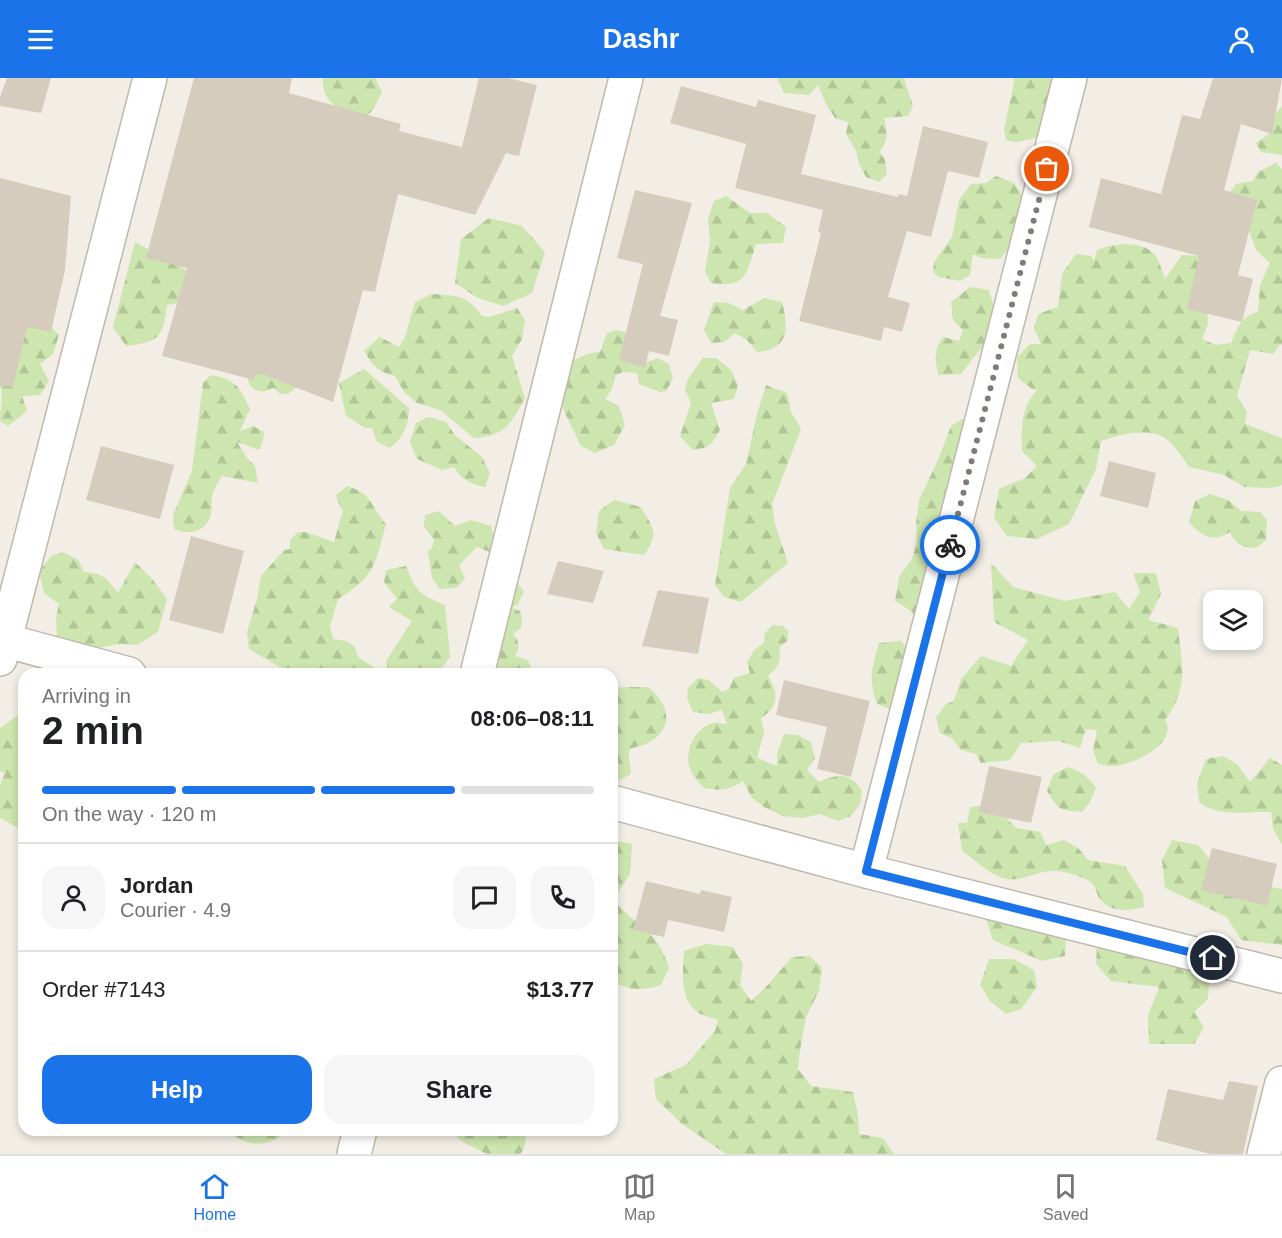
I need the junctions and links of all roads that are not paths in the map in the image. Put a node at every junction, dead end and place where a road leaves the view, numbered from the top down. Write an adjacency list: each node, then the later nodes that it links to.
1 (150, 78): 4 (street)
2 (626, 78): 6 (street)
3 (1070, 78): 8 (street)
4 (2, 646): 5 (street)
5 (102, 668)
6 (478, 668)
7 (618, 804): 8 (street)
8 (866, 871): 9 (street)
9 (1282, 976)
10 (1282, 1083): 13 (street)
11 (358, 1136): 12 (street)
12 (354, 1154)
13 (1264, 1154)

